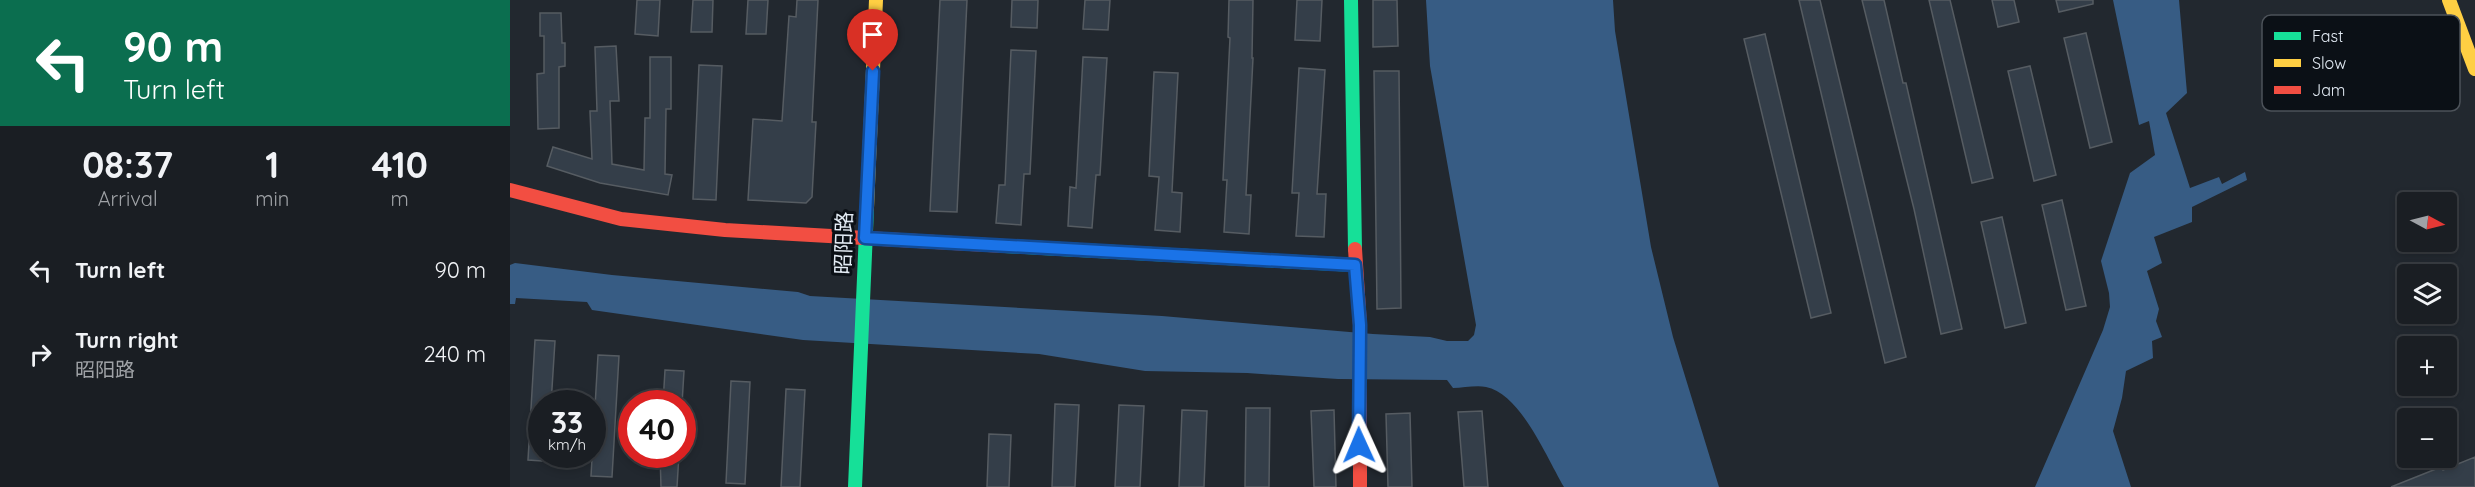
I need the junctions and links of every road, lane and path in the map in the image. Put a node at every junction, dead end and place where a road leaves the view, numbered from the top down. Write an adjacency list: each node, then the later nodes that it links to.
1 (876, 0): 8 (street, 昭阳路)
2 (1351, 0): 9 (street)
3 (2449, 0): 4 (street)
4 (2455, 15)
5 (2460, 29): 6 (street)
6 (2475, 69)
7 (510, 190): 8 (street)
8 (865, 238): 9 (street); 10 (street, 昭阳路)
9 (1355, 265): 11 (street)
10 (855, 487)
11 (1360, 487)

